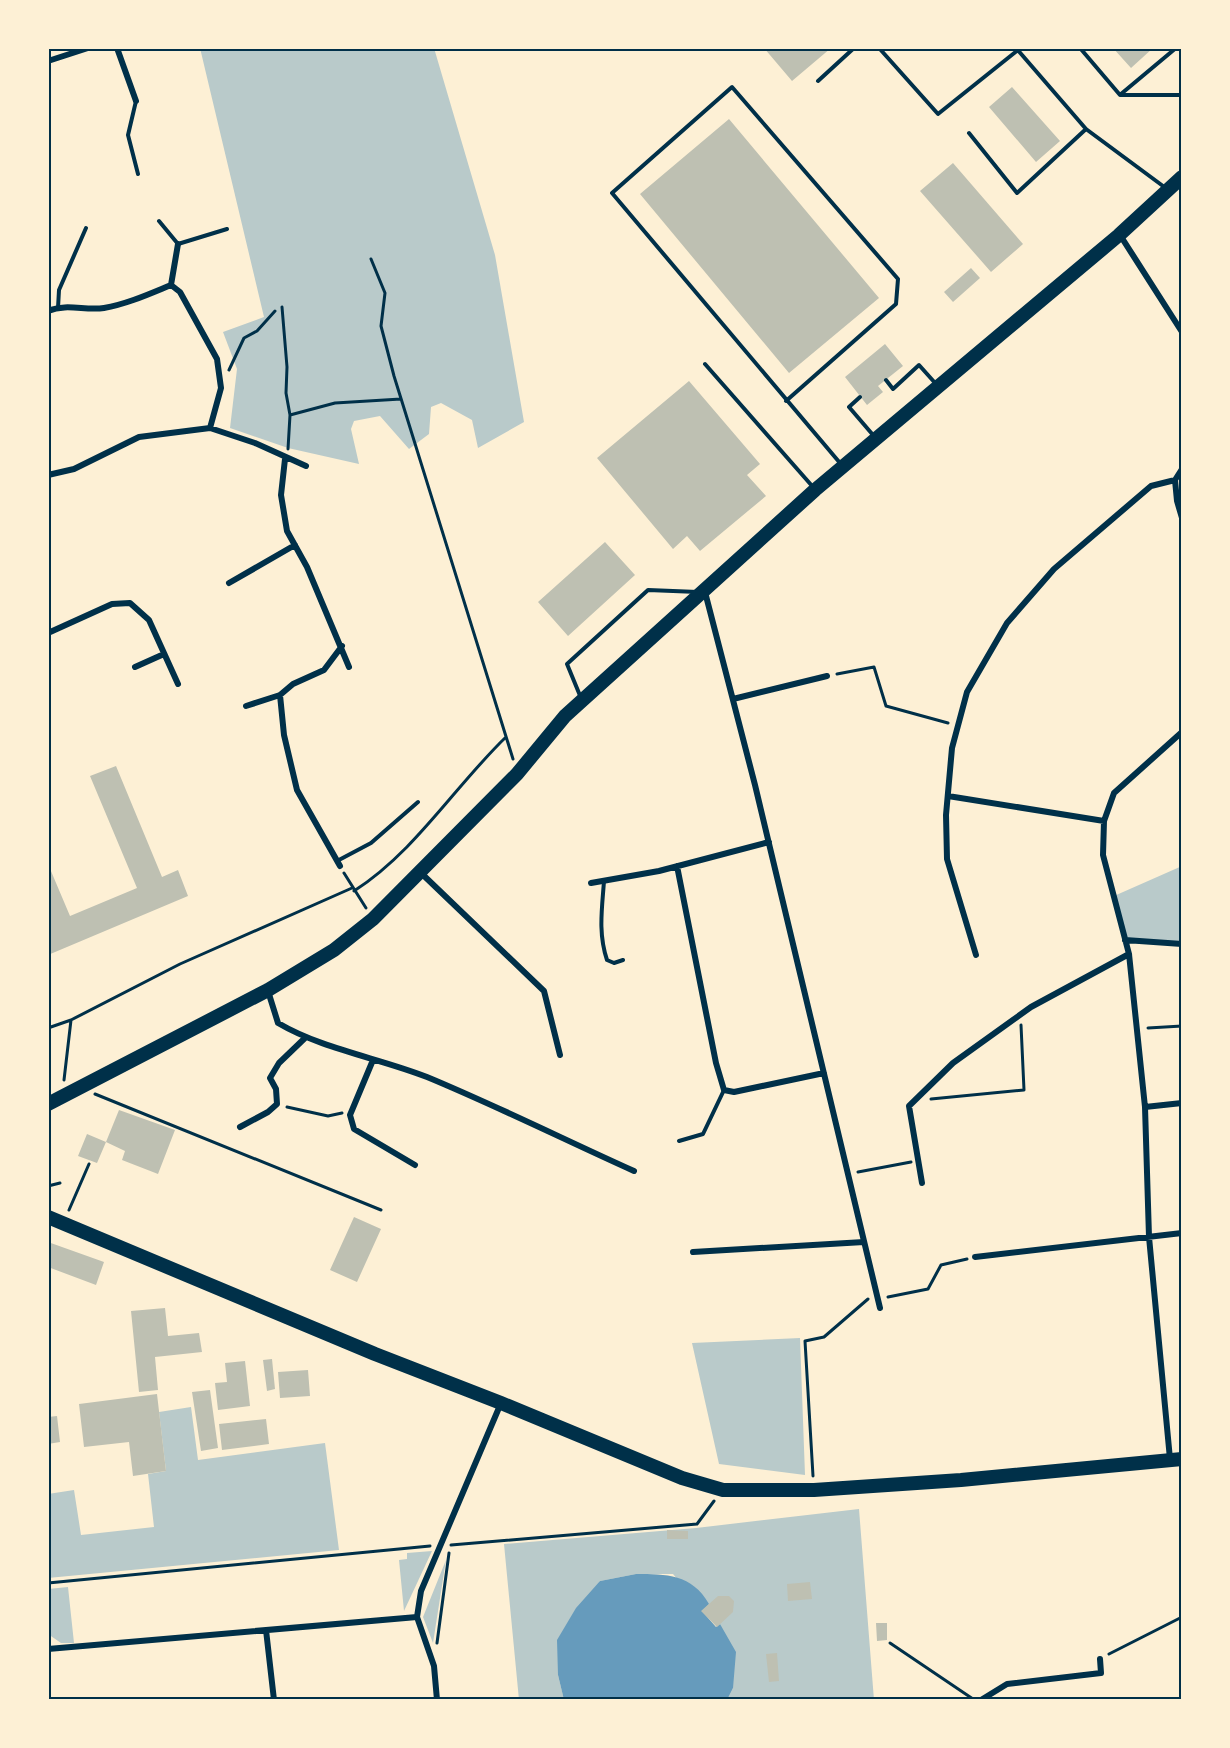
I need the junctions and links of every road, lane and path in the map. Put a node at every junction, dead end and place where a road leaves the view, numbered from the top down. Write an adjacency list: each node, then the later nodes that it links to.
1 (88, 48): 8 (street)
2 (117, 48): 12 (street)
3 (854, 48): 9 (lane)
4 (879, 48): 7 (lane)
5 (1080, 48): 10 (lane)
6 (1176, 48): 10 (lane)
7 (1017, 49): 13 (lane)
8 (48, 61)
9 (818, 81)
10 (1120, 95): 11 (lane)
11 (1182, 95)
12 (136, 101): 15 (lane)
13 (1086, 129): 14 (lane); 17 (lane)
14 (969, 133)
15 (138, 174)
16 (1182, 177): 17 (main road)
17 (1167, 189): 21 (main road)
18 (159, 221): 22 (lane)
19 (86, 228): 26 (lane)
20 (227, 230): 22 (lane)
21 (1119, 235): 29 (street); 32 (main road)
22 (178, 244): 24 (street)
23 (371, 259): 35 (path)
24 (171, 285): 26 (street); 33 (street)
25 (282, 307): 37 (path)
26 (58, 308): 27 (street)
27 (48, 311)
28 (275, 311): 33 (path)
29 (1182, 332)
30 (705, 364): 47 (lane)
31 (886, 380): 32 (lane)
32 (938, 386): 39 (main road)
33 (221, 388): 38 (street)
34 (861, 397): 39 (lane)
35 (401, 399): 37 (path); 65 (path)
36 (786, 401): 36 (lane); 43 (lane)
37 (290, 416): 40 (path)
38 (210, 428): 41 (street); 45 (street)
39 (876, 438): 43 (main road)
40 (288, 448)
41 (285, 459): 42 (street); 49 (street)
42 (306, 466)
43 (843, 466): 47 (main road)
44 (1182, 469): 46 (street)
45 (48, 475)
46 (1175, 480): 48 (street); 63 (street)
47 (815, 490): 51 (main road)
48 (1182, 518)
49 (295, 545): 50 (street); 53 (street)
50 (229, 583)
51 (705, 592): 60 (street); 61 (main road); 61 (lane)
52 (48, 633): 54 (street)
53 (342, 646): 55 (street); 59 (street)
54 (164, 654): 56 (street); 58 (street)
55 (349, 667)
56 (135, 668)
57 (827, 676): 60 (street); 63 (path)
58 (178, 684)
59 (280, 695): 62 (street); 71 (street)
60 (733, 699): 70 (street)
61 (582, 701): 66 (main road)
62 (246, 706)
63 (958, 725): 67 (street)
64 (1182, 732): 69 (street)
65 (506, 737): 66 (path); 76 (path)
66 (517, 774): 73 (main road)
67 (948, 796): 69 (street); 81 (street)
68 (418, 802): 71 (lane)
69 (1104, 821): 78 (street)
70 (769, 842): 72 (street); 92 (street)
71 (339, 863): 76 (path)
72 (677, 866): 74 (street); 94 (street)
73 (420, 871): 77 (main road); 90 (street)
74 (604, 881): 75 (street); 82 (lane)
75 (591, 883)
76 (353, 889): 77 (path); 85 (path)
77 (373, 919): 83 (main road)
78 (1125, 940): 79 (street); 80 (street)
79 (1182, 944)
80 (1129, 954): 84 (street); 88 (street)
81 (976, 955)
82 (623, 960)
83 (268, 990): 89 (street); 93 (main road)
84 (1021, 1014): 96 (street); 96 (path)
85 (71, 1020): 87 (path); 95 (path)
86 (1182, 1026): 88 (path)
87 (48, 1028)
88 (1137, 1029): 100 (street)
89 (305, 1038): 91 (street); 99 (street)
90 (560, 1055)
91 (373, 1060): 101 (street); 107 (street)
92 (824, 1073): 94 (street); 108 (street)
93 (79, 1088): 95 (main road); 112 (path)
94 (724, 1090): 103 (lane)
95 (62, 1096): 98 (main road)
96 (915, 1101): 104 (street)
97 (1182, 1103): 100 (street)
98 (48, 1104)
99 (276, 1104): 101 (path); 102 (street)
100 (1145, 1107): 116 (street)
101 (352, 1111): 106 (street)
102 (240, 1127)
103 (679, 1141)
104 (918, 1160): 108 (path); 110 (street)
105 (89, 1164): 114 (path)
106 (415, 1165)
107 (634, 1171)
108 (848, 1174): 117 (street)
109 (60, 1183): 111 (path)
110 (922, 1183)
111 (48, 1186)
112 (381, 1210)
113 (48, 1217): 114 (main road)
114 (63, 1223): 123 (main road)
115 (1182, 1233): 116 (street)
116 (1149, 1237): 119 (street); 124 (street)
117 (864, 1242): 118 (street); 120 (street)
118 (693, 1252)
119 (975, 1257): 121 (path)
120 (876, 1292): 121 (street); 126 (path)
121 (878, 1299): 122 (street)
122 (880, 1308)
123 (501, 1403): 125 (main road); 127 (street)
124 (1176, 1459): 126 (main road)
125 (723, 1490): 126 (main road); 127 (path)
126 (814, 1490)
127 (441, 1546): 128 (path); 129 (street); 135 (path)
128 (48, 1583)
129 (417, 1617): 131 (street); 135 (street)
130 (1182, 1617): 134 (path)
131 (266, 1630): 133 (street); 136 (street)
132 (890, 1643): 138 (path)
133 (48, 1649)
134 (1100, 1659): 139 (street)
135 (434, 1666): 137 (street)
136 (274, 1700)
137 (437, 1700)
138 (974, 1700)
139 (981, 1700)

